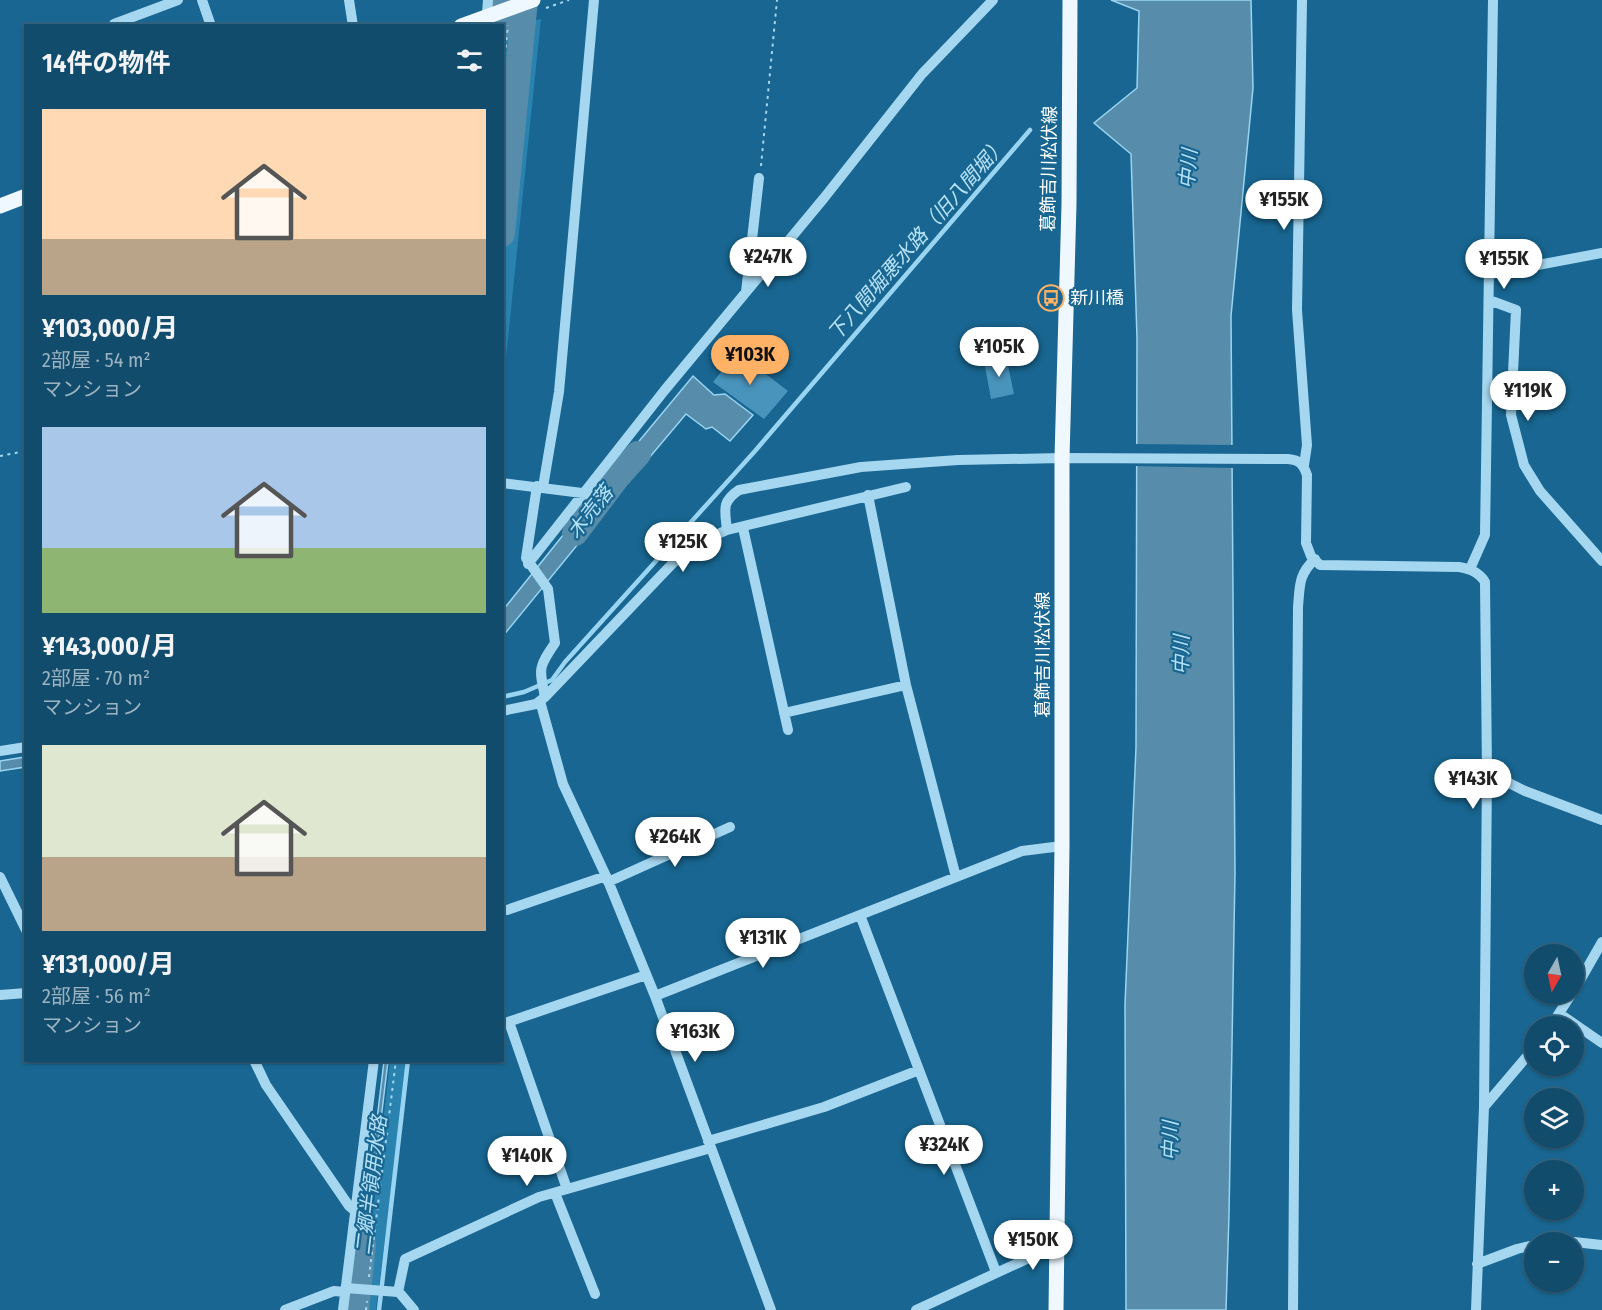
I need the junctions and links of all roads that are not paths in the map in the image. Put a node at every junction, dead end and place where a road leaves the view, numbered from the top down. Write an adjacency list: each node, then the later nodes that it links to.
1 (178, 0): 11 (street)
2 (202, 0): 12 (street)
3 (349, 0): 13 (street)
4 (594, 0): 25 (street)
5 (993, 0): 20 (street)
6 (1070, 0): 22 (main road, 葛飾吉川松伏線)
7 (1302, 0): 23 (street)
8 (1493, 0): 19 (street)
9 (540, 4): 10 (main road)
10 (493, 15): 14 (main road)
11 (114, 24)
12 (210, 24)
13 (353, 24)
14 (467, 24)
15 (759, 178): 20 (street)
16 (24, 197): 17 (main road)
17 (0, 206)
18 (1602, 253): 19 (street)
19 (1490, 274): 21 (street)
20 (746, 292): 27 (street)
21 (1489, 300): 32 (street); 34 (street)
22 (1062, 458): 23 (street); 30 (street); 45 (main road, 葛飾吉川松伏線)
23 (1304, 465): 31 (street)
24 (504, 483): 25 (street)
25 (540, 487): 27 (street); 33 (street)
26 (906, 487): 28 (street)
27 (590, 493): 33 (street)
28 (868, 495): 29 (street); 35 (street)
29 (743, 528): 30 (street); 38 (street)
30 (727, 530): 36 (street)
31 (1315, 559): 34 (street); 86 (street)
32 (1602, 561)
33 (528, 564): 36 (street)
34 (1470, 569): 42 (street)
35 (906, 685): 38 (street); 47 (street)
36 (542, 699): 37 (street); 48 (street)
37 (504, 711)
38 (784, 713): 39 (street)
39 (788, 730)
40 (24, 747): 41 (street)
41 (0, 751)
42 (1487, 772): 43 (street); 66 (street)
43 (1602, 820)
44 (729, 827): 48 (street)
45 (1062, 846): 47 (street); 72 (main road, 葛飾吉川松伏線)
46 (0, 877): 51 (street)
47 (956, 877): 50 (street)
48 (607, 879): 49 (street); 54 (street)
49 (507, 910)
50 (860, 915): 57 (street); 65 (street)
51 (24, 926)
52 (1602, 942): 53 (street)
53 (1584, 973)
54 (646, 975): 57 (street); 60 (street)
55 (24, 993): 56 (street)
56 (0, 995)
57 (655, 996): 67 (street)
58 (1566, 1004): 59 (street)
59 (1560, 1014): 61 (street)
60 (506, 1023): 68 (street)
61 (1602, 1043)
62 (1524, 1060): 66 (street)
63 (255, 1062): 70 (street)
64 (374, 1062): 70 (street)
65 (919, 1070): 67 (street); 76 (street)
66 (1484, 1107): 75 (street)
67 (710, 1144): 68 (street); 83 (street)
68 (567, 1190): 69 (street)
69 (555, 1193): 78 (street); 79 (street)
70 (356, 1212): 77 (street)
71 (1584, 1243): 73 (street)
72 (1057, 1245): 76 (street); 85 (main road, 葛飾吉川松伏線)
73 (1602, 1245)
74 (1524, 1247): 75 (street)
75 (1477, 1264): 87 (street)
76 (996, 1272): 84 (street)
77 (358, 1290): 78 (street); 80 (street); 81 (street)
78 (398, 1292): 82 (street)
79 (596, 1294)
80 (285, 1310)
81 (343, 1310)
82 (414, 1310)
83 (771, 1310)
84 (916, 1310)
85 (1056, 1310)
86 (1293, 1310)
87 (1476, 1310)

